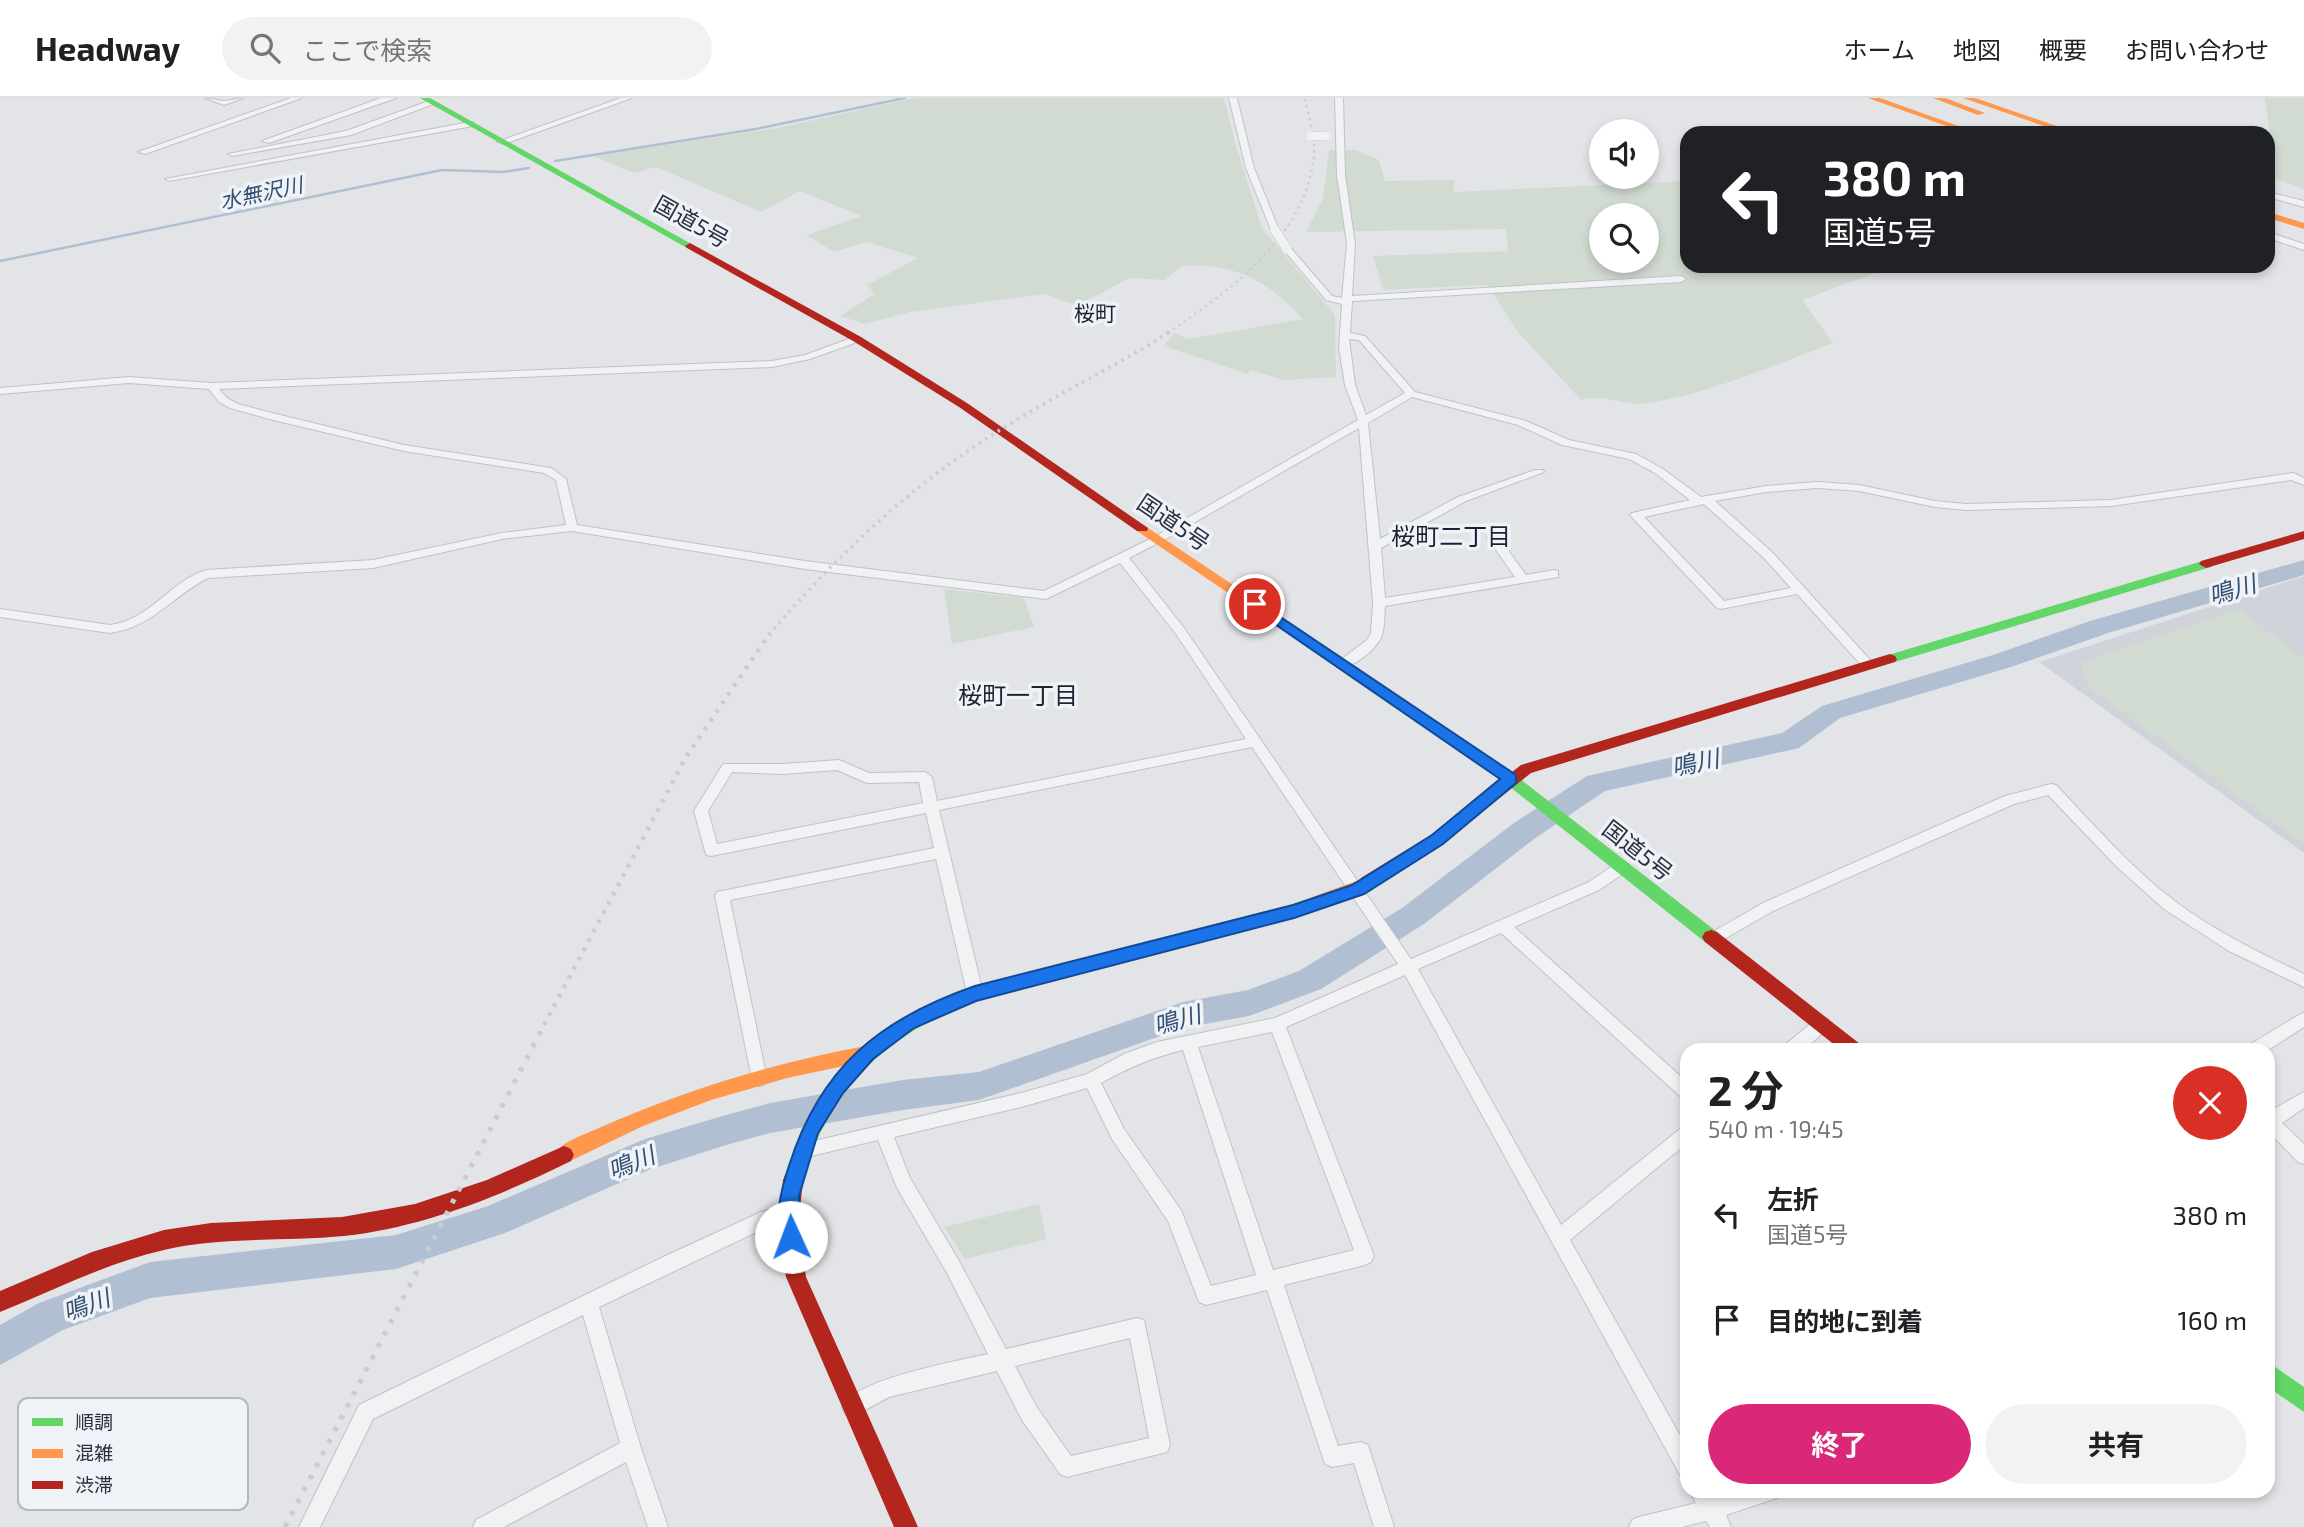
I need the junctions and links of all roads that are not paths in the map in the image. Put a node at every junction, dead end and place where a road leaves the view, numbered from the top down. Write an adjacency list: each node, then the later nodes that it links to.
1 (209, 98): 2 (street)
2 (240, 98)
3 (273, 98): 14 (street)
4 (298, 98): 14 (street)
5 (391, 98): 22 (street)
6 (628, 98): 23 (street)
7 (1233, 98): 36 (street, bridge)
8 (1339, 98): 36 (street)
9 (1872, 98): 16 (main road)
10 (1921, 98): 17 (main road)
11 (1937, 98): 18 (main road)
12 (1966, 98): 19 (main road)
13 (427, 99): 15 (main road, 国道5号); 22 (street)
14 (285, 103): 24 (street)
15 (470, 124): 23 (main road, 国道5号); 25 (street)
16 (1954, 126)
17 (2002, 126)
18 (2019, 126)
19 (2052, 126)
20 (1311, 136): 21 (street, bridge)
21 (1325, 136)
22 (304, 141): 25 (street)
23 (501, 142): 38 (main road, 国道5号)
24 (142, 152)
25 (307, 154): 26 (street)
26 (169, 179)
27 (2275, 196): 28 (street)
28 (2304, 204)
29 (2275, 210): 31 (main road)
30 (2275, 217): 32 (main road)
31 (2304, 219)
32 (2304, 226)
33 (2275, 237): 34 (street)
34 (2304, 247)
35 (1681, 279): 36 (street)
36 (1345, 300): 37 (street)
37 (1345, 335): 41 (street); 42 (street)
38 (857, 339): 39 (street); 49 (main road, 国道5号)
39 (212, 386): 40 (street); 46 (street)
40 (0, 391)
41 (1411, 394): 42 (street); 45 (street)
42 (1363, 421): 49 (street); 50 (street)
43 (1539, 472): 50 (street)
44 (2304, 482): 45 (street)
45 (1704, 501): 54 (street); 54 (street)
46 (572, 528): 51 (street); 56 (street)
47 (2304, 535): 58 (main road)
48 (1493, 537): 53 (street)
49 (1158, 539): 51 (street); 57 (main road, 国道5号)
50 (1373, 547): 55 (street)
51 (1122, 557): 59 (street)
52 (1554, 574): 53 (street)
53 (1523, 579): 55 (street)
54 (1801, 590): 58 (street)
55 (1379, 603): 57 (street)
56 (0, 613)
57 (1343, 664): 60 (main road, 国道5号)
58 (1868, 665): 60 (main road)
59 (1255, 742): 61 (street); 64 (street)
60 (1510, 779): 63 (main road, 国道5号); 64 (main road)
61 (931, 806): 61 (street); 62 (street)
62 (942, 852): 69 (street); 78 (street)
63 (1622, 867): 65 (street); 66 (main road, 国道5号)
64 (1358, 889): 67 (street); 69 (main road)
65 (1502, 925): 67 (street); 80 (street)
66 (1714, 938): 68 (street); 72 (main road, 国道5号)
67 (1408, 966): 71 (street); 89 (street)
68 (2304, 981)
69 (975, 993): 77 (main road)
70 (2304, 1018): 75 (street)
71 (1277, 1024): 76 (street); 90 (street)
72 (1822, 1024): 73 (street); 74 (main road, 国道5号)
73 (1799, 1043)
74 (1845, 1043)
75 (2266, 1043)
76 (1189, 1044): 79 (street); 90 (street)
77 (866, 1054): 78 (main road); 86 (main road)
78 (759, 1080): 91 (main road)
79 (1091, 1080): 84 (street); 90 (street)
80 (1680, 1086)
81 (2304, 1099): 82 (street)
82 (2275, 1117)
83 (2275, 1127): 87 (street)
84 (883, 1131): 86 (street); 93 (street)
85 (1680, 1139): 89 (street)
86 (803, 1150): 88 (main road)
87 (2304, 1156)
88 (789, 1213): 92 (street); 96 (main road)
89 (1559, 1238): 98 (street)
90 (1270, 1280): 106 (street)
91 (0, 1302)
92 (589, 1305): 97 (street); 102 (street)
93 (1001, 1359): 93 (street); 96 (street)
94 (2275, 1378): 95 (main road)
95 (2304, 1401)
96 (852, 1407): 105 (main road)
97 (631, 1448): 103 (street); 104 (street)
98 (1680, 1455)
99 (1704, 1498): 101 (street)
100 (1756, 1498): 101 (street)
101 (1716, 1519): 107 (street)
102 (309, 1527)
103 (483, 1527)
104 (658, 1527)
105 (906, 1527)
106 (1384, 1527)
107 (1639, 1527)

